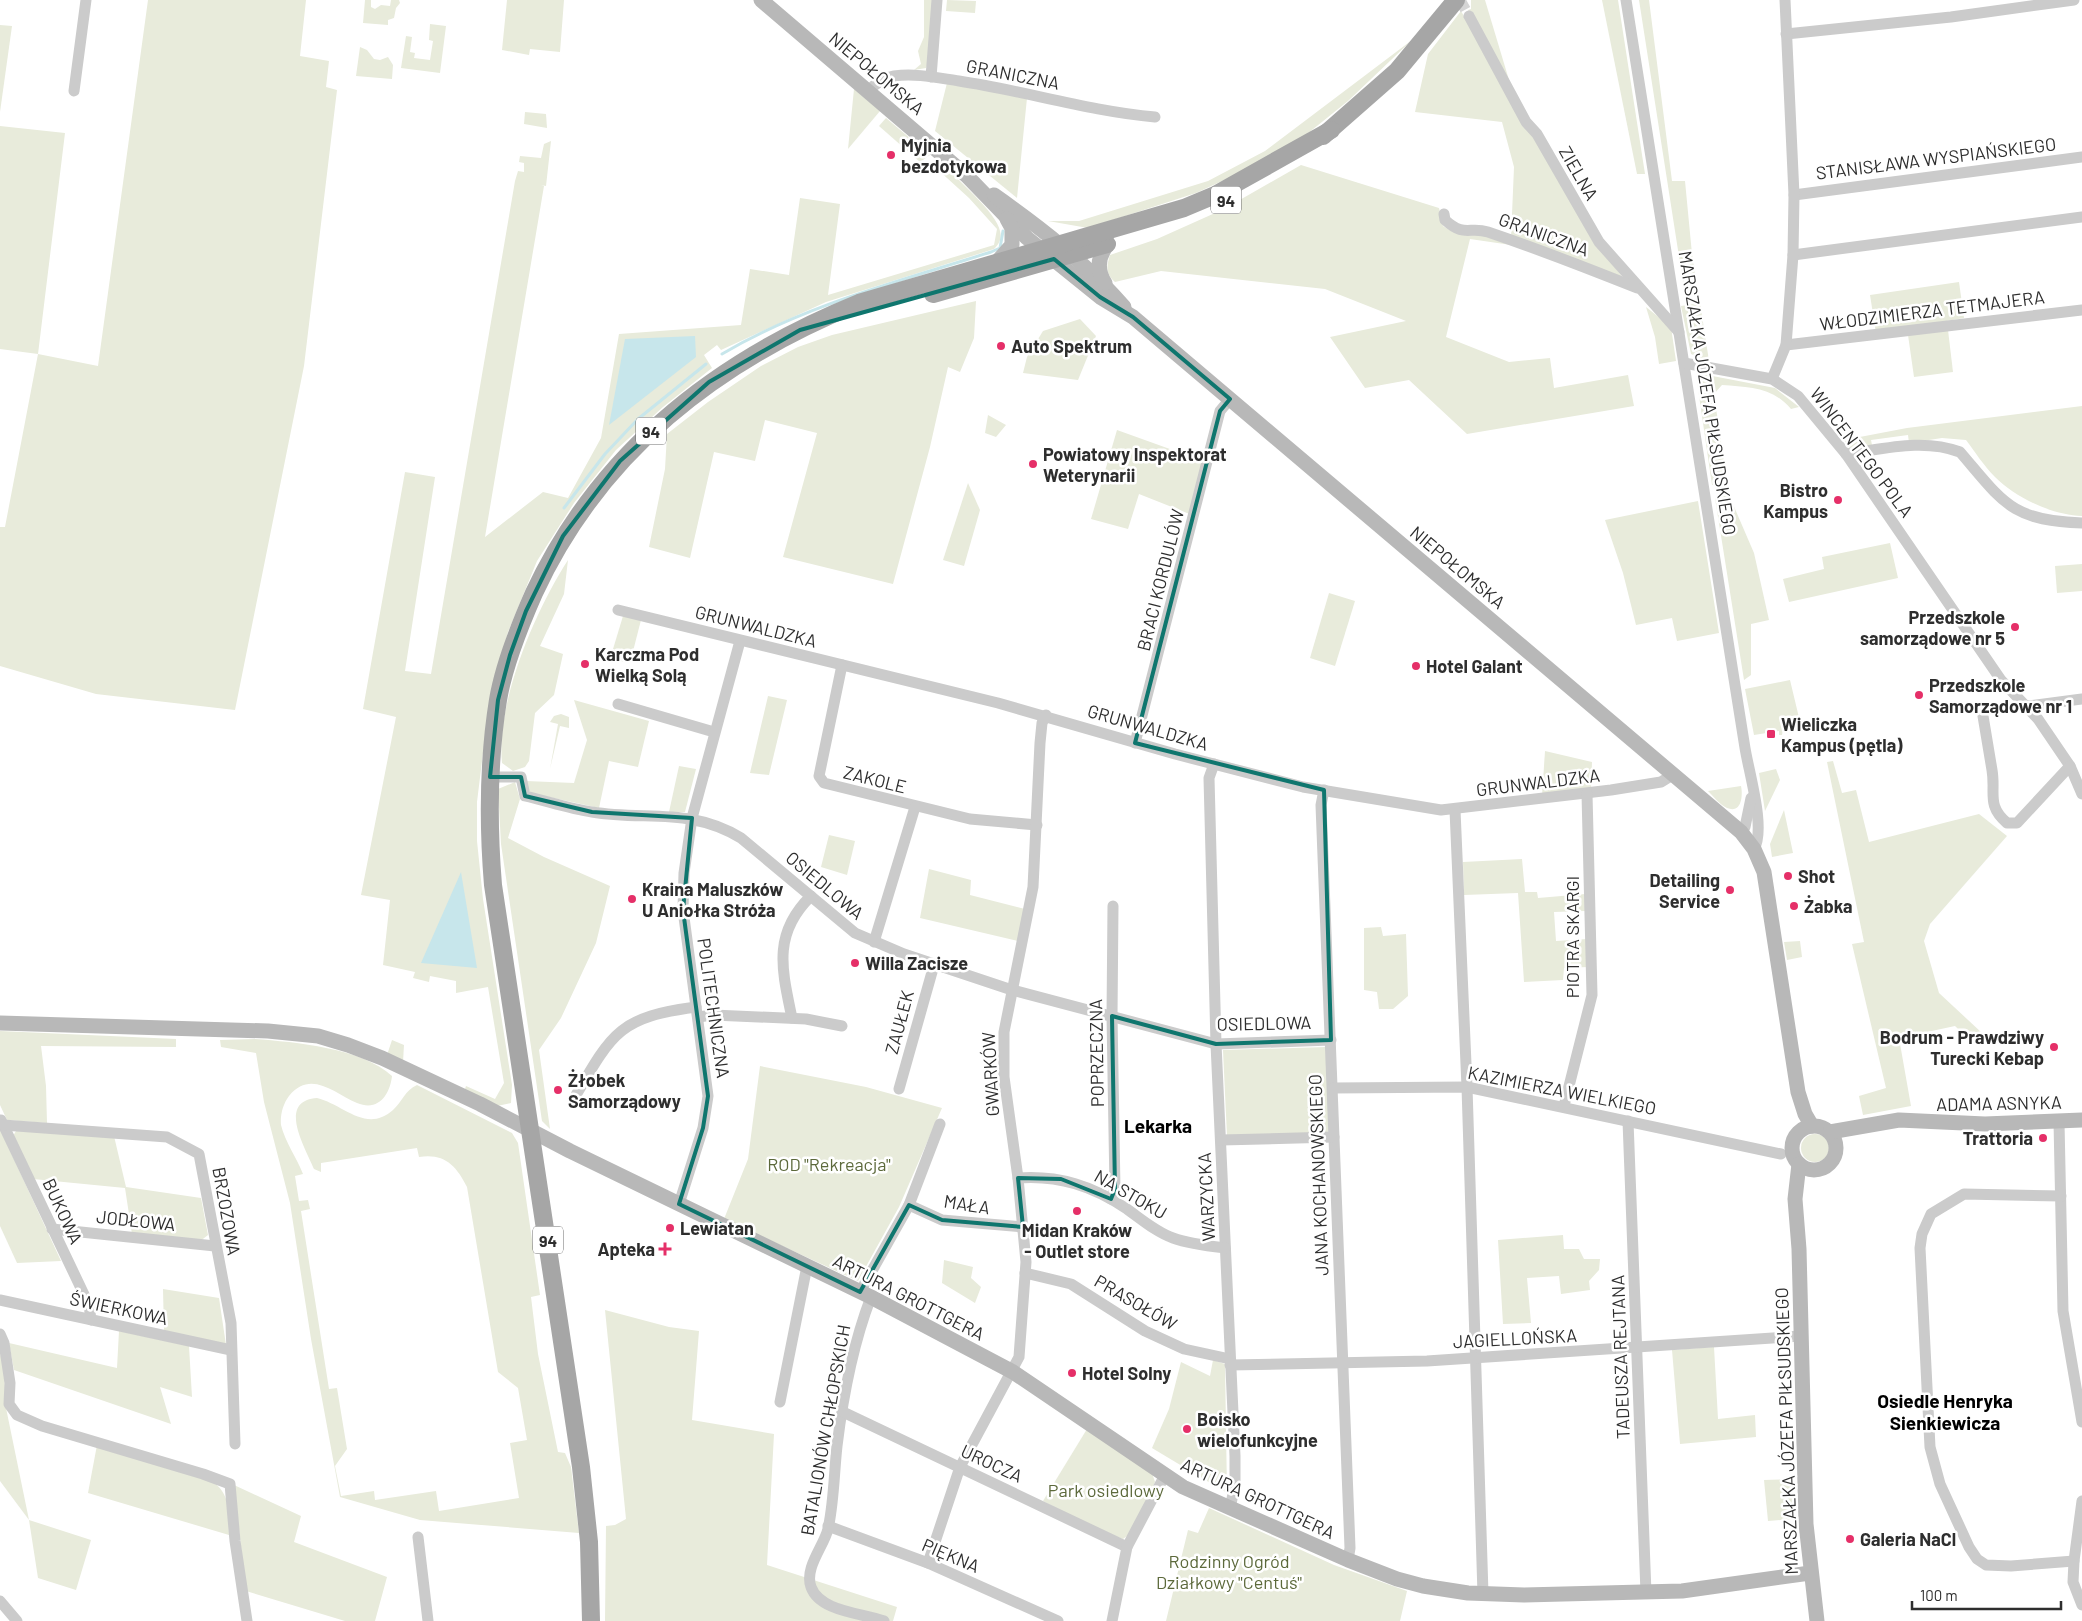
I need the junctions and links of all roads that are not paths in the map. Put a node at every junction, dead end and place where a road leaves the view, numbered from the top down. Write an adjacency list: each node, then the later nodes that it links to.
1 (86, 0): 12 (street)
2 (761, 0): 13 (main road, NIEPOŁOMSKA)
3 (937, 0): 11 (street)
4 (1456, 0): 22 (main road, 94)
5 (1626, 0): 31 (street, MARSZAŁKA JÓZEFA PIŁSUDSKIEGO)
6 (1785, 0): 10 (street)
7 (2074, 0): 8 (street)
8 (2012, 4): 10 (street)
9 (1469, 16): 27 (street, ZIELNA)
10 (1786, 34): 17 (street)
11 (931, 76): 13 (street, GRANICZNA); 14 (street, GRANICZNA)
12 (74, 91)
13 (868, 91): 16 (main road, NIEPOŁOMSKA)
14 (1155, 117)
15 (2082, 157): 17 (street, STANISŁAWA WYSPIAŃSKIEGO)
16 (968, 176): 19 (main road, NIEPOŁOMSKA); 21 (main road, NIEPOŁOMSKA)
17 (1794, 195): 24 (street)
18 (1444, 214): 27 (street, GRANICZNA)
19 (1005, 216): 23 (main road, NIEPOŁOMSKA); 25 (main road)
20 (2082, 217): 24 (street)
21 (1038, 225): 22 (main road); 23 (main road, NIEPOŁOMSKA)
22 (1100, 240): 23 (main road, 94); 26 (main road)
23 (1057, 252): 25 (main road, 94); 26 (main road, NIEPOŁOMSKA); 29 (main road, NIEPOŁOMSKA); 30 (main road, 94)
24 (1793, 255): 32 (street)
25 (996, 263): 30 (main road, 94)
26 (1107, 287): 29 (main road, NIEPOŁOMSKA)
27 (1638, 288): 31 (street, ZIELNA)
28 (2082, 310): 32 (street, WŁODZIMIERZA TETMAJERA)
29 (1133, 317): 35 (main road, NIEPOŁOMSKA)
30 (800, 330): 51 (main road, 94)
31 (1680, 333): 33 (street, MARSZAŁKA JÓZEFA PIŁSUDSKIEGO)
32 (1786, 345): 34 (street)
33 (1684, 363): 34 (street); 53 (street, MARSZAŁKA JÓZEFA PIŁSUDSKIEGO)
34 (1772, 378): 36 (street, WINCENTEGO POLA)
35 (1230, 399): 47 (street, BRACI KORDULÓW); 50 (main road, NIEPOŁOMSKA)
36 (1846, 454): 37 (street); 43 (street, WINCENTEGO POLA)
37 (2082, 524)
38 (618, 610): 39 (street, GRUNWALDZKA)
39 (740, 641): 40 (street, GRUNWALDZKA); 46 (street, POLITECHNICZNA)
40 (842, 665): 44 (street, GRUNWALDZKA); 56 (street, ZAKOLE)
41 (2082, 699): 43 (street)
42 (618, 704): 46 (street)
43 (2028, 706): 49 (street, WINCENTEGO POLA)
44 (1046, 716): 47 (street, GRUNWALDZKA); 59 (street, GWARKÓW)
45 (1983, 716): 49 (street)
46 (714, 732): 58 (street, POLITECHNICZNA)
47 (1135, 743): 48 (street, GRUNWALDZKA)
48 (1214, 764): 52 (street, GRUNWALDZKA); 73 (street, WARZYCKA)
49 (2070, 766): 55 (street, WINCENTEGO POLA)
50 (1674, 774): 54 (street, GRUNWALDZKA); 60 (main road, NIEPOŁOMSKA)
51 (490, 777): 58 (street, OSIEDLOWA); 87 (main road, 94)
52 (1324, 790): 57 (street, GRUNWALDZKA); 72 (street, JANA KOCHANOWSKIEGO)
53 (1752, 791): 60 (street, MARSZAŁKA JÓZEFA PIŁSUDSKIEGO); 61 (street, MARSZAŁKA JÓZEFA PIŁSUDSKIEGO)
54 (1587, 794): 57 (street, GRUNWALDZKA); 79 (street, PIOTRA SKARGI)
55 (2082, 794)
56 (914, 807): 59 (street, ZAKOLE); 64 (street)
57 (1455, 810): 75 (street)
58 (692, 818): 62 (street, OSIEDLOWA); 67 (street, POLITECHNICZNA)
59 (1037, 824): 66 (street, GWARKÓW)
60 (1741, 832): 61 (main road, NIEPOŁOMSKA)
61 (1754, 849): 74 (main road)
62 (811, 896): 64 (street, OSIEDLOWA); 69 (street)
63 (1113, 906): 68 (street, POPRZECZNA)
64 (874, 942): 65 (street, OSIEDLOWA)
65 (934, 965): 66 (street, OSIEDLOWA); 77 (street, ZAUŁEK)
66 (1012, 990): 68 (street, OSIEDLOWA); 96 (street, GWARKÓW)
67 (697, 1012): 69 (street); 78 (street); 99 (street, POLITECHNICZNA)
68 (1112, 1016): 73 (street, OSIEDLOWA); 98 (street, POPRZECZNA)
69 (792, 1018): 71 (street)
70 (0, 1023): 87 (main road, ARTURA GROTTGERA)
71 (842, 1026)
72 (1331, 1040): 73 (street, OSIEDLOWA); 76 (street, JANA KOCHANOWSKIEGO)
73 (1216, 1044): 91 (street, WARZYCKA)
74 (1791, 1044): 86 (main road); 89 (main road)
75 (1467, 1087): 76 (street, KAZIMIERZA WIELKIEGO); 79 (street, KAZIMIERZA WIELKIEGO); 115 (street)
76 (1333, 1088): 90 (street, JANA KOCHANOWSKIEGO)
77 (899, 1089)
78 (576, 1094)
79 (1564, 1106): 81 (street, KAZIMIERZA WIELKIEGO)
80 (2082, 1120): 84 (main road, ADAMA ASNYKA)
81 (1628, 1121): 93 (street, KAZIMIERZA WIELKIEGO); 113 (street, TADEUSZA REJTANA)
82 (2, 1122): 102 (street, BUKOWA); 104 (street, BRZOZOWA)
83 (1917, 1122): 84 (main road, ADAMA ASNYKA); 88 (main road, ADAMA ASNYKA); 92 (main road, ADAMA ASNYKA)
84 (2059, 1122): 97 (street)
85 (940, 1124): 100 (street)
86 (1812, 1126): 88 (main road); 89 (main road)
87 (532, 1131): 99 (main road, ARTURA GROTTGERA); 141 (main road, 94)
88 (1830, 1132): 92 (main road)
89 (1798, 1133): 94 (main road)
90 (1334, 1138): 91 (street); 117 (street, JANA KOCHANOWSKIEGO)
91 (1221, 1140): 105 (street, WARZYCKA)
92 (1837, 1147): 95 (main road)
93 (1781, 1154)
94 (1799, 1164): 95 (main road); 103 (main road, MARSZAŁKA JÓZEFA PIŁSUDSKIEGO)
95 (1816, 1171): 103 (main road, MARSZAŁKA JÓZEFA PIŁSUDSKIEGO)
96 (1018, 1178): 98 (street, NA STOKU); 101 (street, GWARKÓW)
97 (2061, 1196): 121 (street); 131 (street)
98 (1111, 1199): 105 (street, NA STOKU)
99 (679, 1204): 106 (main road, ARTURA GROTTGERA)
100 (909, 1205): 101 (street, MAŁA); 108 (street)
101 (1023, 1227): 107 (street, GWARKÓW)
102 (52, 1229): 104 (street, JODŁOWA); 110 (street, BUKOWA)
103 (1798, 1238): 111 (main road, MARSZAŁKA JÓZEFA PIŁSUDSKIEGO)
104 (215, 1246): 114 (street, BRZOZOWA)
105 (1225, 1248): 116 (street, WARZYCKA)
106 (807, 1266): 108 (main road, ARTURA GROTTGERA); 119 (street)
107 (1025, 1273): 116 (street, PRASOŁÓW); 118 (street, GWARKÓW)
108 (866, 1295): 118 (main road, ARTURA GROTTGERA); 120 (street, BATALIONÓW CHŁOPSKICH)
109 (0, 1300): 110 (street, ŚWIERKOWA)
110 (91, 1320): 114 (street, ŚWIERKOWA)
111 (1801, 1336): 113 (street, JAGIELLOŃSKA); 133 (main road, MARSZAŁKA JÓZEFA PIŁSUDSKIEGO)
112 (2, 1338): 139 (street)
113 (1638, 1347): 115 (street, JAGIELLOŃSKA); 134 (street, TADEUSZA REJTANA)
114 (231, 1350): 122 (street, BRZOZOWA)
115 (1476, 1357): 117 (street, JAGIELLOŃSKA); 135 (street)
116 (1230, 1362): 117 (street, JAGIELLOŃSKA); 126 (street, WARZYCKA)
117 (1342, 1362): 130 (street, JANA KOCHANOWSKIEGO)
118 (1012, 1372): 123 (street, GWARKÓW); 124 (main road, ARTURA GROTTGERA)
119 (780, 1402)
120 (842, 1412): 123 (street, UROCZA); 127 (street, BATALIONÓW CHŁOPSKICH)
121 (2082, 1422)
122 (235, 1444)
123 (960, 1467): 129 (street, UROCZA); 132 (street, GWARKÓW)
124 (1165, 1475): 126 (main road, ARTURA GROTTGERA); 129 (street)
125 (2082, 1501): 131 (street)
126 (1230, 1508): 130 (main road, ARTURA GROTTGERA)
127 (828, 1526): 132 (street, PIĘKNA); 142 (street, BATALIONÓW CHŁOPSKICH)
128 (418, 1537): 140 (street)
129 (1127, 1547): 144 (street)
130 (1348, 1560): 135 (main road, ARTURA GROTTGERA)
131 (2074, 1561): 137 (street)
132 (928, 1563): 143 (street, PIĘKNA)
133 (1810, 1573): 134 (main road, ARTURA GROTTGERA); 145 (main road, MARSZAŁKA JÓZEFA PIŁSUDSKIEGO)
134 (1646, 1593): 135 (main road, ARTURA GROTTGERA)
135 (1483, 1594)
136 (0, 1601): 138 (street)
137 (2082, 1605)
138 (17, 1621)
139 (247, 1621)
140 (428, 1621)
141 (591, 1621)
142 (884, 1621)
143 (1058, 1621)
144 (1112, 1621)
145 (1817, 1621)

